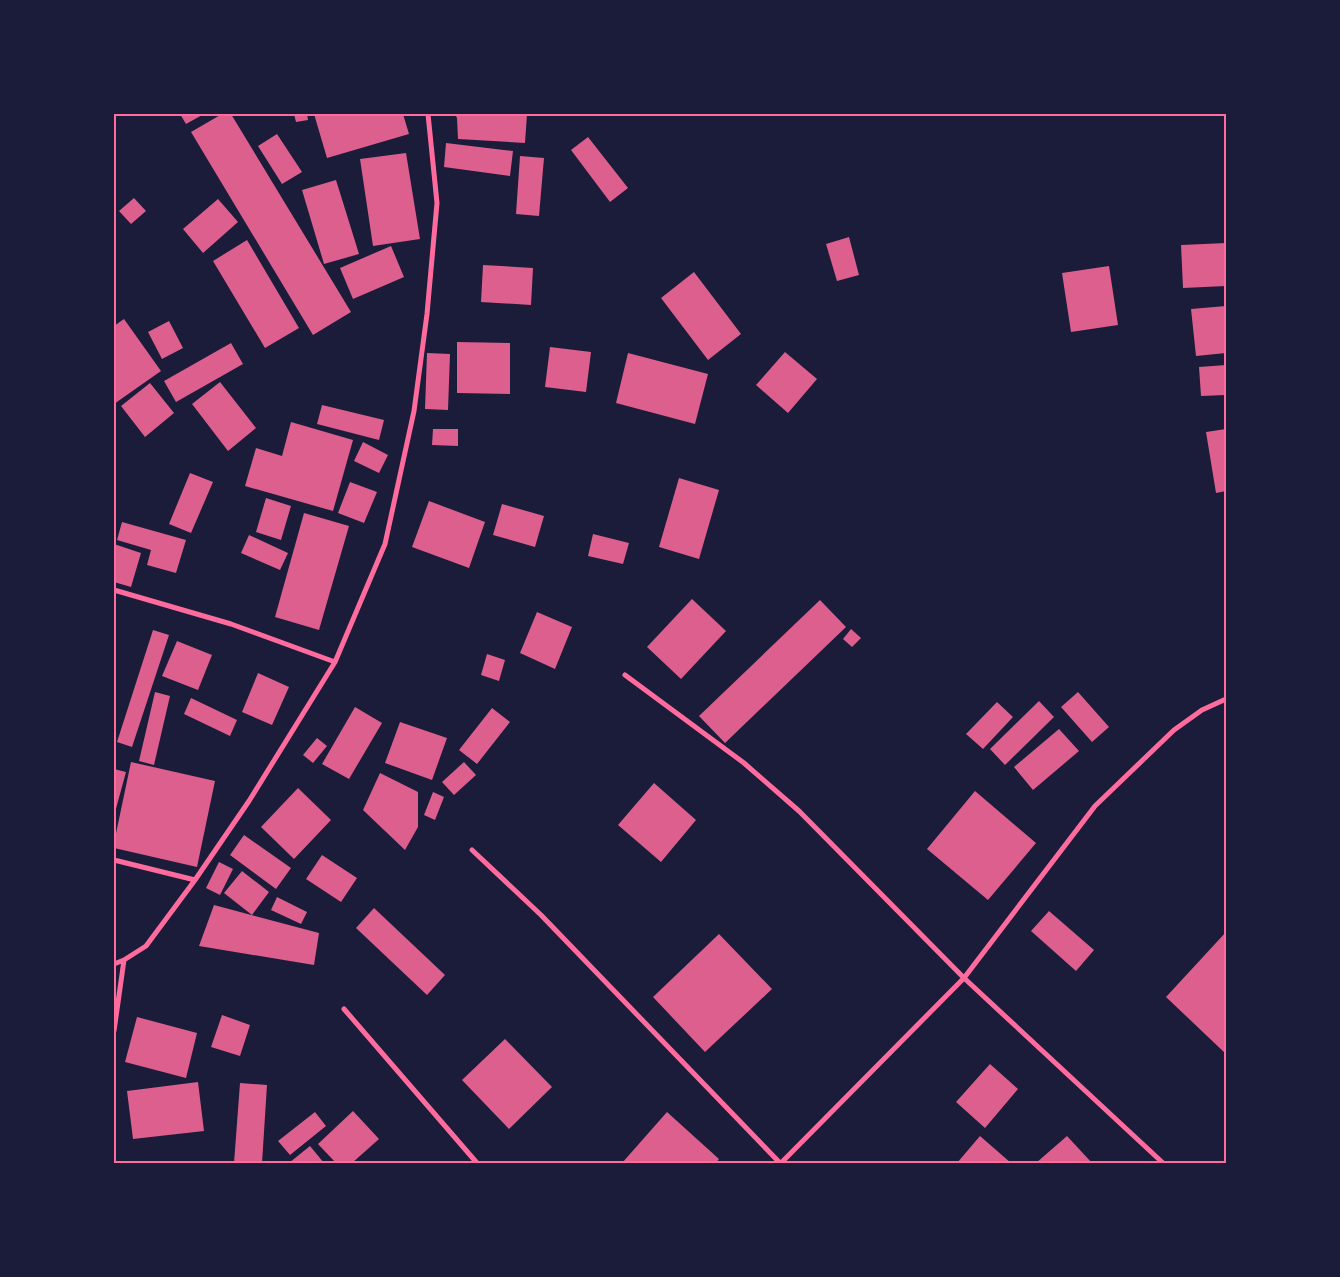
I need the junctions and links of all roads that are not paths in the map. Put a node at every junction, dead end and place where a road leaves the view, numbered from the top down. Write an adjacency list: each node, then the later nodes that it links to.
1 (428, 114): 3 (street)
2 (114, 590): 3 (street)
3 (335, 662): 8 (street)
4 (625, 675): 11 (street)
5 (1226, 699): 11 (street)
6 (472, 850): 15 (street)
7 (114, 860): 8 (street)
8 (196, 880): 9 (street)
9 (124, 960): 10 (street); 13 (street)
10 (114, 964)
11 (964, 978): 15 (street); 16 (street)
12 (344, 1009): 14 (street)
13 (114, 1031)
14 (477, 1163)
15 (781, 1163)
16 (1163, 1163)

